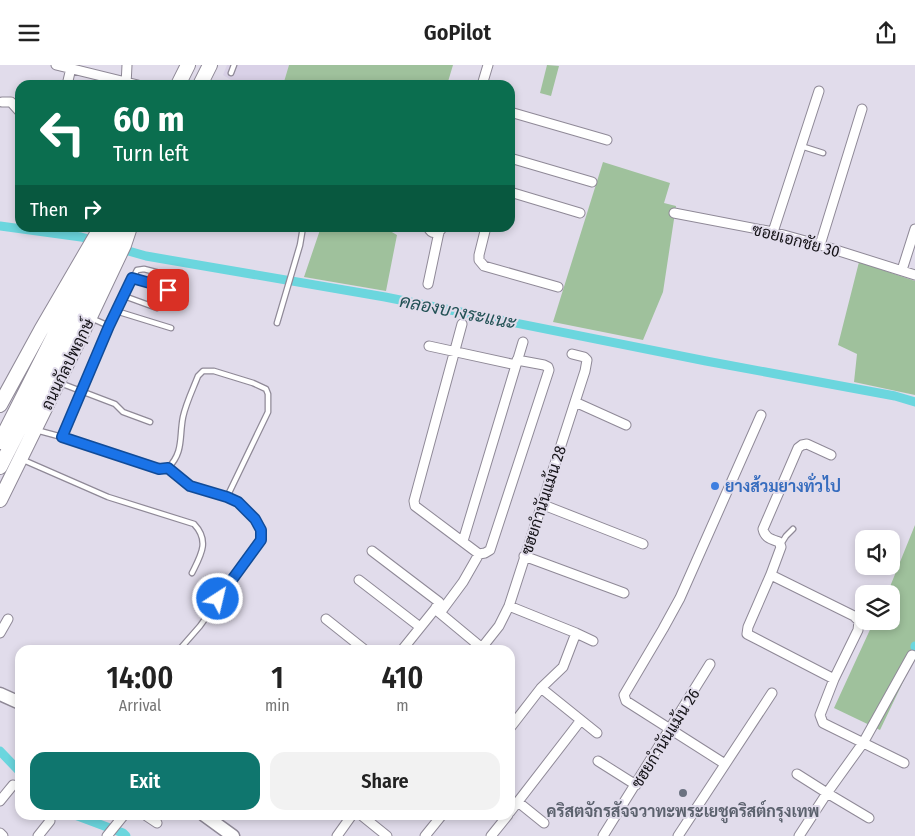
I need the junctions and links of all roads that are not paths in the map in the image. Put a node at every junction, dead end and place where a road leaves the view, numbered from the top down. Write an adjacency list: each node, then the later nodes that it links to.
1 (56, 65): 7 (street)
2 (127, 65): 11 (street)
3 (188, 65): 12 (main road)
4 (210, 65): 13 (main road)
5 (234, 65): 8 (lane)
6 (488, 65): 14 (street)
7 (71, 68): 9 (street); 10 (street)
8 (232, 73)
9 (68, 80)
10 (115, 80)
11 (126, 80)
12 (180, 80)
13 (202, 80)
14 (484, 80)
15 (819, 91): 21 (street)
16 (2, 102): 17 (street)
17 (15, 106)
18 (862, 109): 36 (street)
19 (515, 113): 20 (street)
20 (607, 141)
21 (801, 146): 22 (lane); 34 (street)
22 (823, 153)
23 (515, 159): 24 (street)
24 (592, 182)
25 (515, 194): 26 (street)
26 (580, 213)
27 (674, 213): 34 (street, ซอยเอกชัย 30)
28 (915, 229): 37 (street)
29 (118, 232): 35 (main road, ถนนกัลปพฤกษ์)
30 (123, 232): 35 (main road, ถนนกัลปพฤกษ์)
31 (302, 232): 46 (lane)
32 (440, 232): 41 (street)
33 (485, 232): 42 (street)
34 (772, 232): 36 (street, ซอยเอกชัย 30)
35 (105, 244): 45 (main road, ถนนกัลปพฤกษ์); 58 (main road, ถนนกัลปพฤกษ์); 62 (main road, ถนนกัลปพฤกษ์)
36 (820, 245): 37 (street, ซอยเอกชัย 30)
37 (902, 271): 38 (street, ซอยเอกชัย 30)
38 (915, 275)
39 (132, 278): 40 (lane); 43 (lane); 43 (lane)
40 (179, 278)
41 (428, 283)
42 (558, 287)
43 (124, 297): 44 (lane)
44 (116, 311): 48 (lane); 49 (lane)
45 (90, 317): 48 (lane); 55 (main road, ถนนกัลปพฤกษ์)
46 (277, 323)
47 (462, 324): 52 (street)
48 (109, 326): 56 (lane)
49 (171, 328)
50 (523, 342): 54 (street)
51 (429, 346): 52 (street)
52 (455, 353): 54 (street); 74 (street)
53 (572, 354): 57 (street, ซฮยกำนันแม้น 28)
54 (517, 363): 74 (street); 78 (street)
55 (59, 382): 56 (lane); 63 (main road, ถนนกัลปพฤกษ์)
56 (82, 391): 60 (lane); 64 (lane)
57 (576, 402): 61 (street); 72 (street, ซฮยกำนันแม้น 28)
58 (0, 405)
59 (761, 415): 106 (street)
60 (150, 422)
61 (626, 425)
62 (14, 428): 65 (main road, ถนนกัลปพฤกษ์); 68 (main road, ถนนกัลปพฤกษ์)
63 (35, 430): 64 (lane); 67 (main road, ถนนกัลปพฤกษ์)
64 (62, 437): 69 (lane)
65 (0, 442)
66 (831, 455): 76 (street)
67 (20, 459): 71 (main road, ถนนกัลปพฤกษ์); 80 (lane)
68 (0, 467)
69 (168, 468): 70 (lane); 70 (lane)
70 (227, 497): 92 (lane)
71 (0, 500)
72 (541, 504): 75 (street); 79 (street, ซฮยกำนันแม้น 28)
73 (793, 529): 76 (lane)
74 (463, 541): 78 (street)
75 (643, 544)
76 (780, 544): 81 (street)
77 (372, 551): 85 (street)
78 (479, 554): 85 (street)
79 (524, 556): 83 (street); 84 (street, ซฮยกำนันแม้น 28)
80 (192, 573)
81 (771, 574): 99 (street); 99 (street)
82 (359, 580): 88 (street)
83 (624, 593)
84 (509, 606): 90 (street); 96 (street, ซฮยกำนันแม้น 28)
85 (437, 611): 88 (street); 95 (street)
86 (8, 619): 89 (street)
87 (326, 619): 93 (street)
88 (420, 627): 94 (street)
89 (0, 633)
90 (576, 633): 91 (street); 100 (street)
91 (593, 641)
92 (183, 645)
93 (359, 645)
94 (406, 645)
95 (476, 645)
96 (484, 645)
97 (912, 655): 108 (street)
98 (710, 664): 106 (street, ซฮยกำนันแม้น 26)
99 (834, 679): 108 (street)
100 (542, 688): 104 (street); 105 (street)
101 (772, 693): 111 (street)
102 (0, 694): 103 (street)
103 (15, 701)
104 (581, 720): 107 (street); 117 (street)
105 (515, 722)
106 (671, 729): 111 (street); 114 (street, ซฮยกำนันแม้น 26)
107 (597, 733)
108 (863, 743): 110 (street); 115 (street)
109 (598, 761): 114 (street)
110 (904, 763)
111 (725, 764): 140 (street)
112 (797, 774): 115 (street)
113 (14, 785): 116 (street)
114 (636, 785): 139 (street, ซฮยกำนันแม้น 26)
115 (827, 793): 119 (street); 141 (street)
116 (0, 801)
117 (518, 802): 118 (street); 129 (street)
118 (515, 806)
119 (869, 819)
120 (120, 820): 133 (street)
121 (152, 820): 128 (street)
122 (211, 820): 134 (street)
123 (348, 820): 135 (street)
124 (367, 820): 136 (street)
125 (438, 820): 137 (street)
126 (504, 820): 138 (street)
127 (50, 821): 132 (street)
128 (157, 823)
129 (544, 823)
130 (0, 833): 131 (street)
131 (4, 836)
132 (38, 836)
133 (107, 836)
134 (233, 836)
135 (337, 836)
136 (387, 836)
137 (425, 836)
138 (491, 836)
139 (603, 836)
140 (678, 836)
141 (799, 836)

